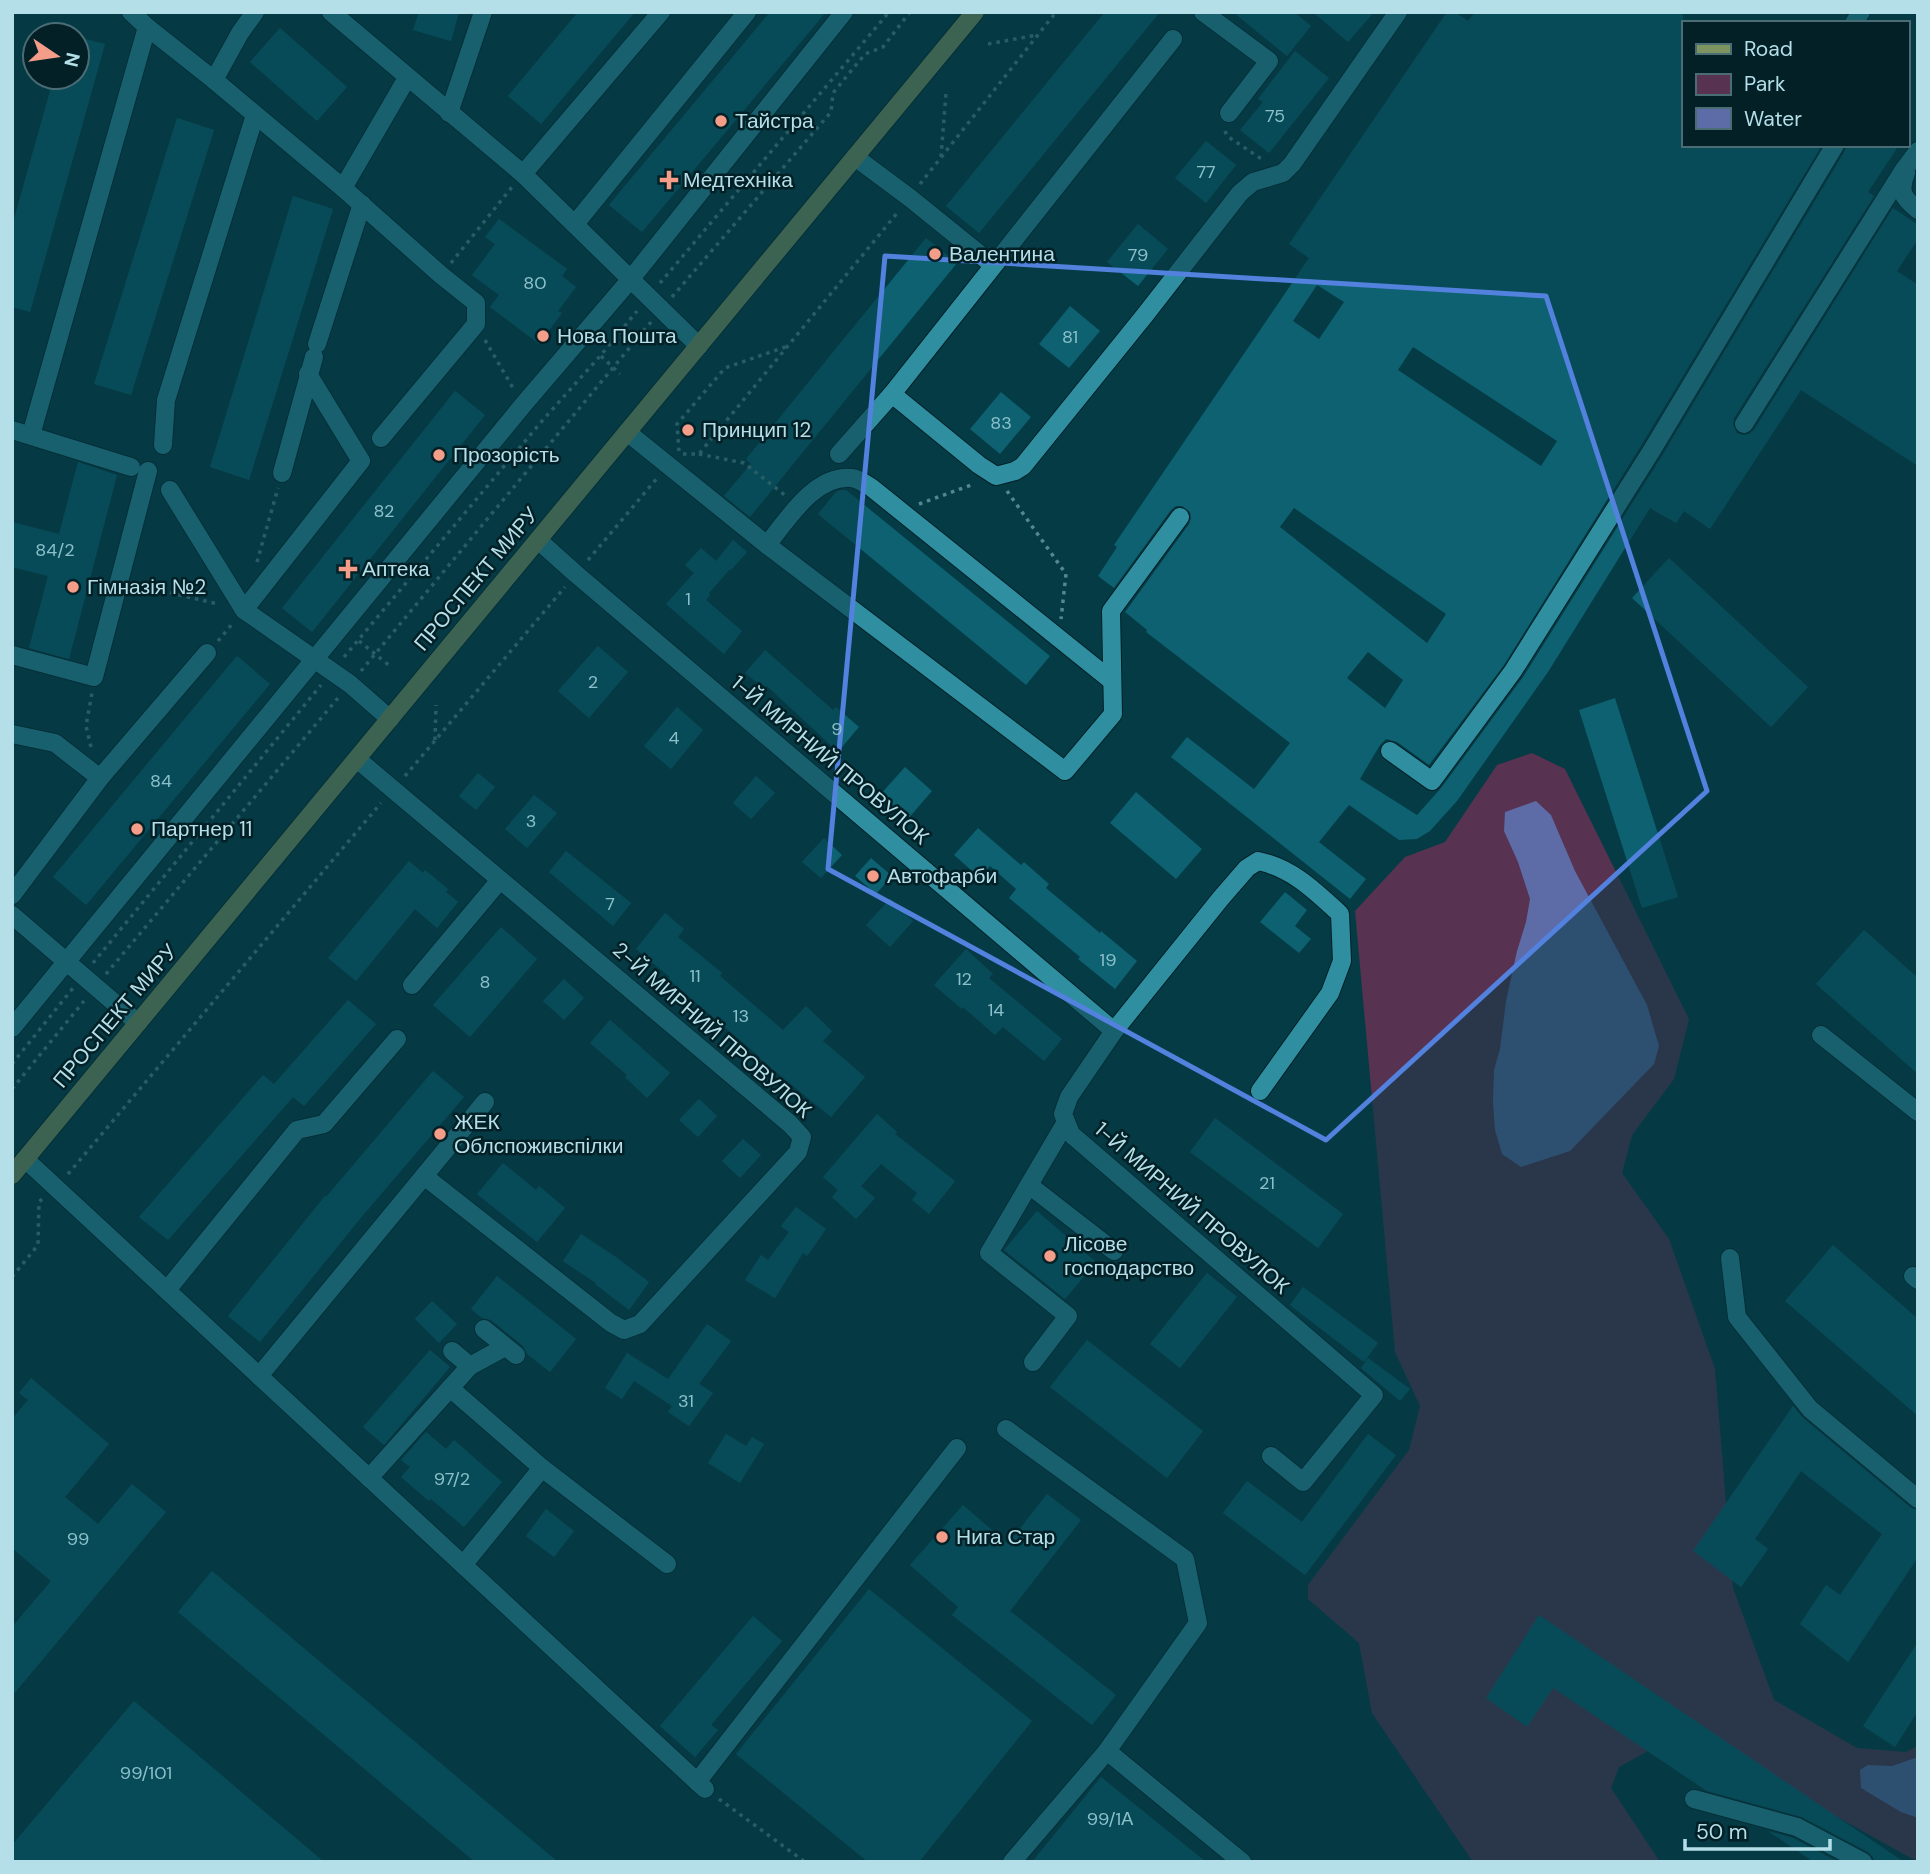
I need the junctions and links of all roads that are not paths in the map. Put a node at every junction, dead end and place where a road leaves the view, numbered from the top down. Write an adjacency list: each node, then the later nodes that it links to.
1 (131, 12): 11 (street)
2 (255, 12): 14 (street)
3 (331, 12): 13 (street)
4 (483, 12): 15 (street)
5 (662, 12): 21 (street)
6 (747, 12): 25 (street)
7 (844, 12): 27 (street)
8 (1203, 12): 16 (street)
9 (1398, 12): 30 (street)
10 (969, 14): 20 (main road, ПРОСПЕКТ МИРУ)
11 (146, 27): 14 (street); 34 (street)
12 (1173, 39): 26 (street)
13 (407, 78): 15 (street); 22 (street)
14 (214, 80): 17 (street)
15 (449, 113): 21 (street)
16 (1229, 113)
17 (255, 115): 22 (street); 36 (street)
18 (1834, 147): 50 (street)
19 (1915, 156): 24 (street); 31 (street)
20 (855, 157): 26 (street); 28 (main road, ПРОСПЕКТ МИРУ)
21 (523, 174): 25 (street)
22 (343, 188): 23 (street)
23 (362, 204): 29 (street); 35 (street)
24 (1918, 210)
25 (575, 224): 27 (street)
26 (993, 265): 30 (street)
27 (630, 279): 28 (street); 46 (street)
28 (699, 346): 33 (main road, ПРОСПЕКТ МИРУ)
29 (313, 358): 38 (street); 43 (street)
30 (892, 394): 37 (street)
31 (1744, 424)
32 (12, 430): 34 (street)
33 (627, 432): 41 (main road, ПРОСПЕКТ МИРУ); 42 (street)
34 (31, 435): 45 (street)
35 (381, 438)
36 (163, 444)
37 (839, 454)
38 (282, 473)
39 (170, 490): 43 (street)
40 (1180, 517): 47 (street)
41 (538, 540): 48 (main road, ПРОСПЕКТ МИРУ); 60 (street, 1-Й МИРНИЙ ПРОВУЛОК)
42 (767, 545): 47 (street); 47 (street)
43 (244, 610): 46 (street)
44 (207, 653): 52 (street)
45 (12, 655)
46 (314, 659): 48 (street); 56 (street)
47 (1112, 681)
48 (390, 719): 51 (main road, ПРОСПЕКТ МИРУ)
49 (12, 734): 52 (street)
50 (1390, 751)
51 (357, 759): 53 (street, 2-Й МИРНИЙ ПРОВУЛОК); 58 (main road, ПРОСПЕКТ МИРУ)
52 (100, 778): 54 (street)
53 (500, 880): 57 (street); 69 (street, 2-Й МИРНИЙ ПРОВУЛОК)
54 (12, 895)
55 (12, 915): 56 (street)
56 (67, 961): 58 (street); 59 (street)
57 (412, 985)
58 (138, 1023): 67 (main road, ПРОСПЕКТ МИРУ)
59 (12, 1028)
60 (1114, 1031): 63 (street); 66 (street, 1-Й МИРНИЙ ПРОВУЛОК)
61 (1822, 1035): 65 (street)
62 (397, 1039): 73 (street)
63 (1260, 1091)
64 (485, 1102): 69 (street)
65 (1918, 1112)
66 (1066, 1122): 70 (street); 82 (street, 1-Й МИРНИЙ ПРОВУЛОК)
67 (26, 1159): 68 (main road, ПРОСПЕКТ МИРУ); 73 (street)
68 (12, 1175)
69 (424, 1176): 78 (street)
70 (1029, 1185): 71 (street); 76 (street)
71 (1114, 1251)
72 (1730, 1258): 85 (street)
73 (167, 1290): 78 (street)
74 (484, 1329): 77 (street)
75 (452, 1351): 77 (street)
76 (1033, 1362)
77 (470, 1366): 79 (street)
78 (259, 1376): 84 (street)
79 (450, 1388): 83 (street); 84 (street)
80 (1006, 1429): 88 (street)
81 (957, 1448): 87 (street)
82 (1271, 1456)
83 (542, 1468): 86 (street); 87 (street)
84 (369, 1478): 87 (street)
85 (1918, 1499)
86 (667, 1564)
87 (463, 1565)
88 (1107, 1751): 90 (street); 91 (street)
89 (1694, 1800): 92 (street)
90 (1012, 1862)
91 (1242, 1862)
92 (1863, 1862)

